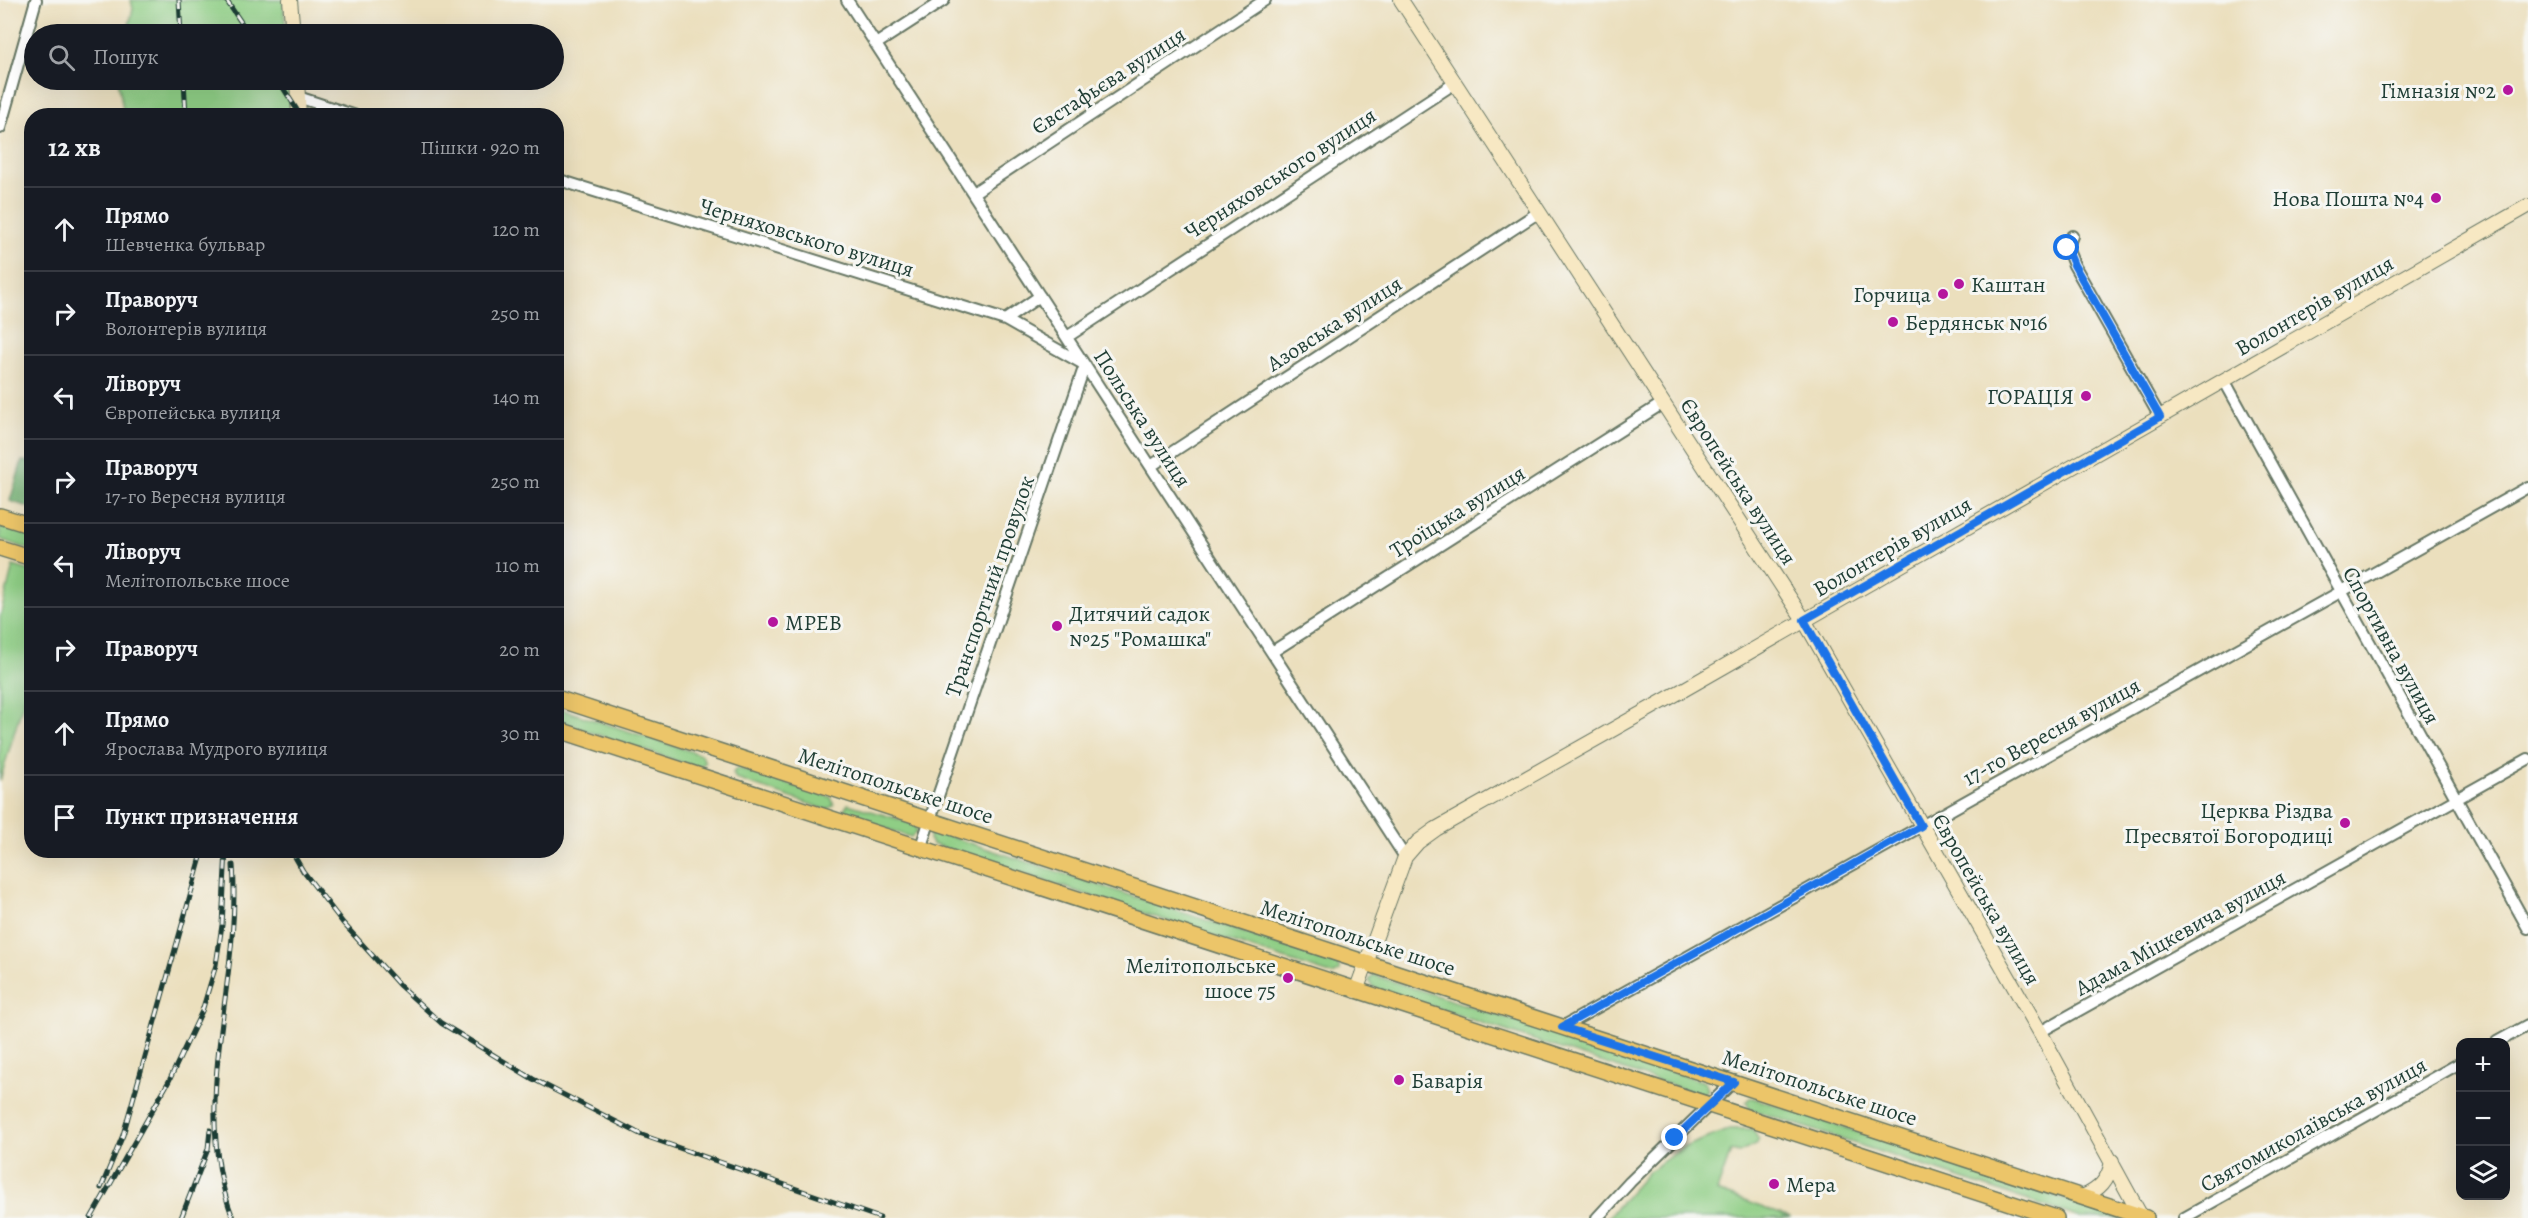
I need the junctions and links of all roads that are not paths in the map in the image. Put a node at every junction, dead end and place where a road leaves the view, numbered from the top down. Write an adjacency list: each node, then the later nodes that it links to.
1 (36, 0): 7 (street)
2 (290, 0): 8 (street)
3 (847, 0): 10 (street, Польська вулиця)
4 (944, 0): 10 (street)
5 (1265, 0): 18 (street, Євстафьєва вулиця)
6 (1401, 0): 11 (street, Європейська вулиця)
7 (29, 24)
8 (292, 24)
9 (24, 43): 16 (street)
10 (876, 44): 18 (street, Польська вулиця)
11 (1455, 83): 20 (street, Європейська вулиця); 24 (street, Черняховського вулиця)
12 (298, 90): 13 (street)
13 (298, 97): 14 (street); 15 (street)
14 (299, 108)
15 (332, 108)
16 (0, 128)
17 (564, 182): 23 (street, Черняховського вулиця)
18 (973, 193): 22 (street, Польська вулиця)
19 (2528, 206): 26 (street, Волонтерів вулиця)
20 (1539, 212): 27 (street, Європейська вулиця); 29 (street, Азовська вулиця)
21 (2072, 236): 28 (street)
22 (1040, 296): 23 (street); 24 (street, Польська вулиця)
23 (1005, 320): 25 (street, Черняховського вулиця)
24 (1067, 337): 25 (street, Польська вулиця)
25 (1085, 365): 29 (street, Польська вулиця); 42 (street, Транспортний провулок)
26 (2224, 380): 28 (street, Волонтерів вулиця); 35 (street, Спортивна вулиця)
27 (1663, 403): 36 (street, Європейська вулиця); 37 (street, Троїцька вулиця)
28 (2160, 417): 36 (street, Волонтерів вулиця)
29 (1151, 466): 37 (street, Польська вулиця)
30 (2528, 486): 35 (street, 17-го Вересня вулиця)
31 (0, 516): 32 (main road)
32 (24, 524)
33 (0, 548): 34 (main road)
34 (24, 556)
35 (2340, 592): 41 (street, Спортивна вулиця); 43 (street, 17-го Вересня вулиця)
36 (1804, 620): 43 (street, Європейська вулиця); 45 (street, Волонтерів вулиця)
37 (1272, 652): 45 (street, Польська вулиця)
38 (564, 701): 42 (main road, Мелітопольське шосе)
39 (564, 732): 44 (main road)
40 (2528, 759): 41 (street, Адама Міцкевича вулиця)
41 (2456, 800): 46 (street, Спортивна вулиця); 51 (street, Адама Міцкевича вулиця)
42 (930, 820): 44 (street, Транспортний провулок); 47 (main road, Мелітопольське шосе)
43 (1921, 826): 50 (street, 17-го Вересня вулиця); 51 (street, Європейська вулиця)
44 (920, 849): 48 (main road)
45 (1405, 857): 47 (street, Волонтерів вулиця)
46 (2528, 928)
47 (1366, 963): 48 (street, Волонтерів вулиця); 50 (main road, Мелітопольське шосе)
48 (1356, 991): 55 (main road)
49 (2528, 1025): 52 (street)
50 (1562, 1027): 54 (main road, Мелітопольське шосе)
51 (2040, 1032): 56 (street, Європейська вулиця)
52 (2504, 1038)
53 (2456, 1065): 61 (street, Святомиколаївська вулиця)
54 (1734, 1082): 55 (street); 57 (main road, Мелітопольське шосе)
55 (1710, 1104): 58 (street); 59 (main road)
56 (2112, 1161): 57 (street); 60 (street, Європейська вулиця)
57 (2082, 1197): 60 (main road, Мелітопольське шосе)
58 (1597, 1218)
59 (2056, 1218)
60 (2144, 1218)
61 (2184, 1218)

